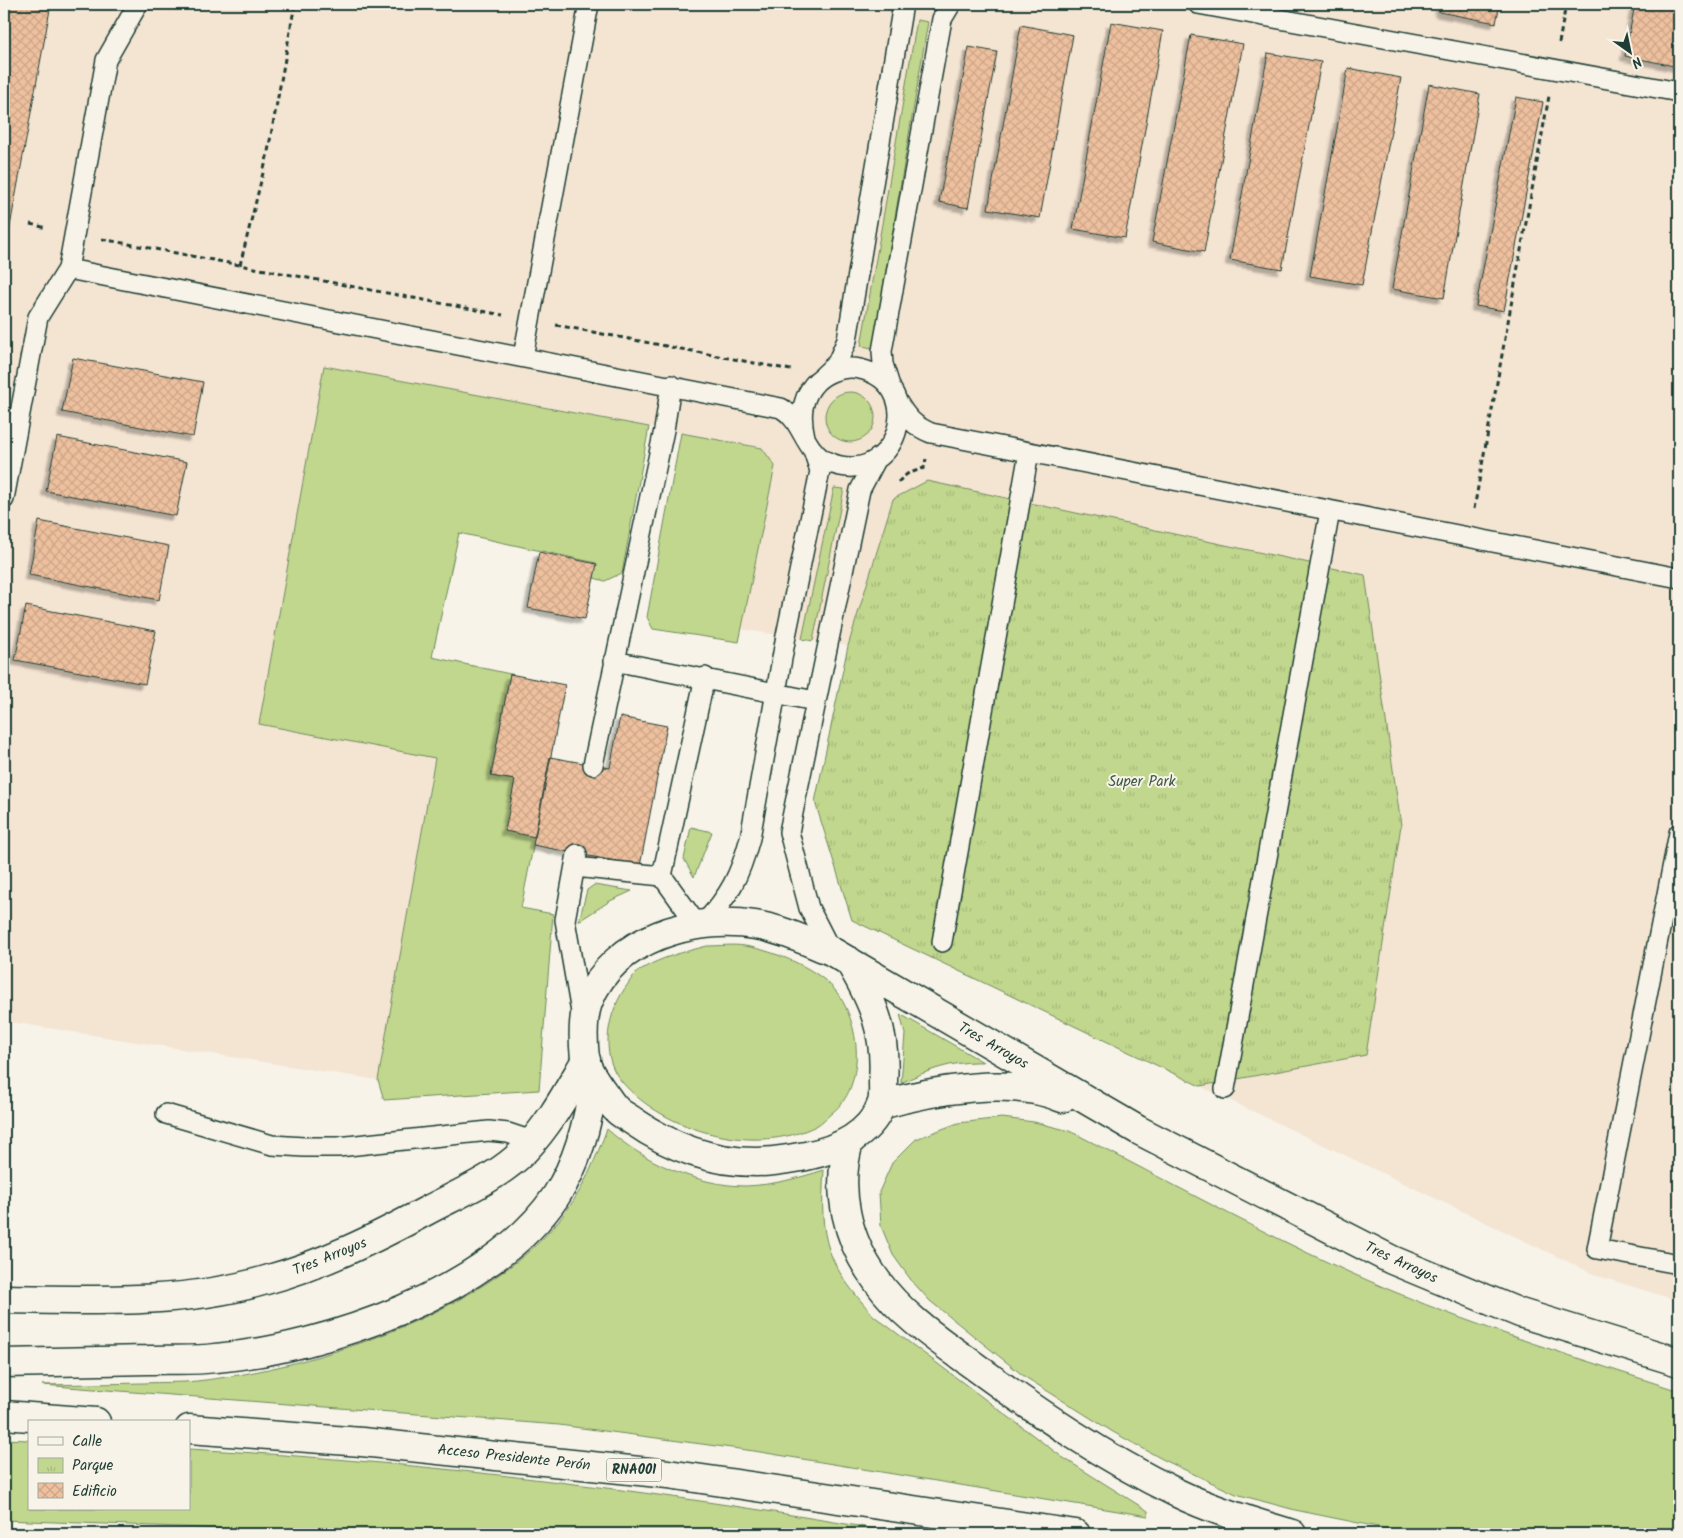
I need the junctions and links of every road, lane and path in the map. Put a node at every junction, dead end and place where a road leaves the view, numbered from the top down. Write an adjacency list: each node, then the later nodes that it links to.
1 (138, 4): 11 (lane)
2 (295, 4): 12 (path)
3 (589, 4): 14 (lane)
4 (903, 4): 17 (lane)
5 (951, 4): 19 (lane)
6 (1198, 4): 8 (lane)
7 (1566, 4): 8 (path)
8 (1554, 69): 9 (lane); 27 (path)
9 (1679, 92)
10 (30, 224): 11 (path)
11 (74, 234): 12 (path); 13 (lane)
12 (240, 264): 14 (path)
13 (68, 269): 15 (lane); 26 (lane)
14 (530, 320): 15 (lane); 16 (path)
15 (523, 357): 18 (lane)
16 (798, 372)
17 (816, 383): 19 (lane); 20 (lane); 22 (lane)
18 (671, 385): 20 (lane); 30 (lane)
19 (894, 396): 21 (lane); 24 (lane)
20 (781, 408): 22 (lane)
21 (931, 433): 23 (lane); 24 (lane); 25 (path)
22 (809, 444): 24 (lane); 32 (lane)
23 (1029, 452): 28 (lane); 38 (lane)
24 (880, 457): 33 (lane)
25 (893, 485)
26 (4, 500)
27 (1474, 509)
28 (1330, 511): 29 (lane); 42 (lane)
29 (1679, 578)
30 (614, 661): 31 (lane); 34 (lane)
31 (705, 677): 32 (lane); 36 (lane)
32 (776, 692): 33 (lane); 37 (lane)
33 (815, 701): 39 (lane)
34 (593, 765)
35 (1679, 833): 48 (lane)
36 (662, 876): 37 (lane); 40 (lane)
37 (700, 925): 39 (main road, Tres Arroyos); 40 (main road, Tres Arroyos)
38 (942, 942)
39 (840, 956): 43 (main road); 45 (main road, Tres Arroyos)
40 (583, 1026): 41 (main road, Tres Arroyos)
41 (590, 1070): 46 (main road, Tres Arroyos); 47 (main road); 51 (main road, Tres Arroyos)
42 (1225, 1089)
43 (882, 1105): 45 (main road, Tres Arroyos); 47 (main road)
44 (166, 1114): 46 (lane)
45 (1138, 1130): 50 (main road, Tres Arroyos)
46 (532, 1141): 49 (main road, Tres Arroyos)
47 (849, 1142): 56 (main road)
48 (1679, 1264)
49 (4, 1299)
50 (1679, 1362)
51 (4, 1363)
52 (4, 1415): 53 (main road)
53 (70, 1420)
54 (190, 1429): 55 (main road, Acceso Presidente Perón / RNA001)
55 (1076, 1534)
56 (1292, 1534)

